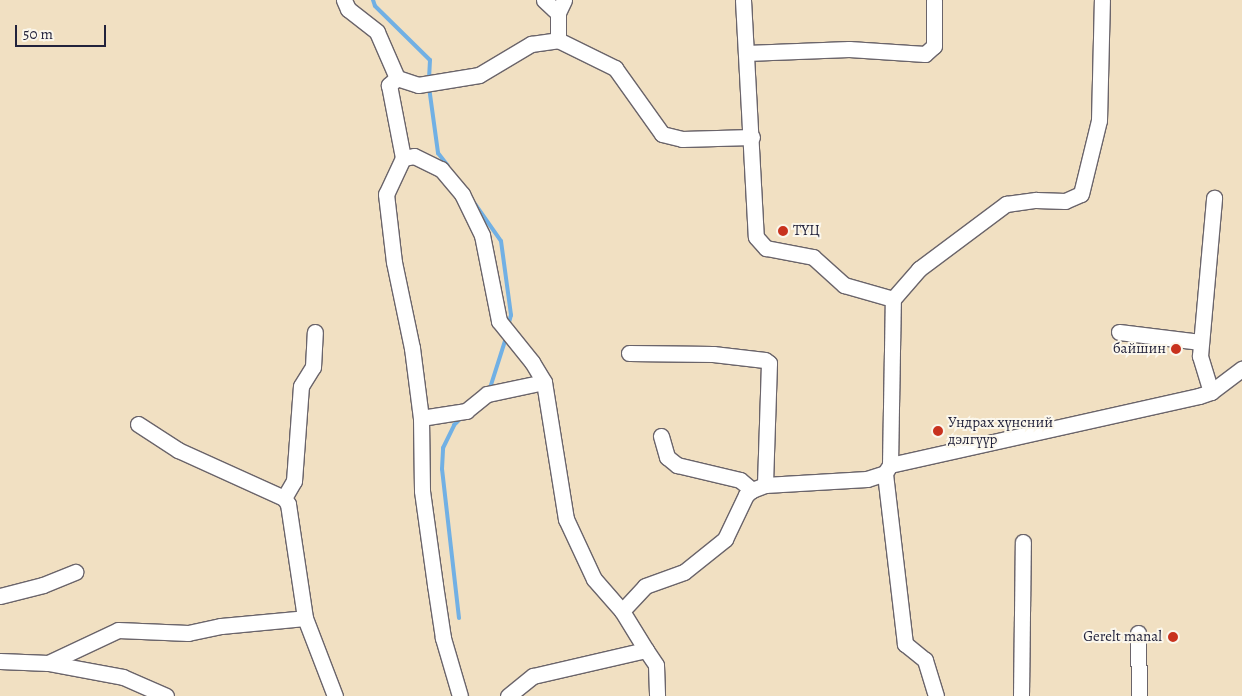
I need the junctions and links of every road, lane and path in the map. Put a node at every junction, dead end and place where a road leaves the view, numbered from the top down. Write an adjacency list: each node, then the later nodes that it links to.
1 (344, 0): 9 (street)
2 (544, 0): 6 (street)
3 (743, 0): 8 (street)
4 (934, 0): 8 (street)
5 (1102, 0): 13 (street)
6 (561, 6): 7 (street)
7 (558, 40): 9 (street); 10 (street)
8 (746, 53): 10 (street)
9 (398, 78): 11 (street)
10 (752, 137): 13 (street)
11 (403, 158): 19 (street); 21 (street)
12 (1214, 198): 16 (street)
13 (893, 299): 24 (street)
14 (315, 332): 26 (street)
15 (1119, 332): 16 (street)
16 (1200, 342): 20 (street)
17 (629, 353): 25 (street)
18 (1242, 369): 20 (street)
19 (544, 382): 21 (street); 30 (street)
20 (1211, 392): 24 (street)
21 (421, 418): 38 (street)
22 (138, 424): 26 (street)
23 (660, 436): 25 (street)
24 (888, 469): 25 (street); 41 (street)
25 (758, 488): 30 (street)
26 (284, 498): 31 (street)
27 (1023, 542): 42 (street)
28 (75, 572): 29 (street)
29 (0, 596)
30 (622, 611): 33 (street)
31 (305, 618): 35 (street); 37 (street)
32 (1138, 633): 43 (street)
33 (646, 650): 39 (street); 40 (street)
34 (0, 661): 35 (street)
35 (48, 663): 36 (street)
36 (166, 696)
37 (335, 696)
38 (460, 696)
39 (508, 696)
40 (657, 696)
41 (936, 696)
42 (1021, 696)
43 (1139, 696)

